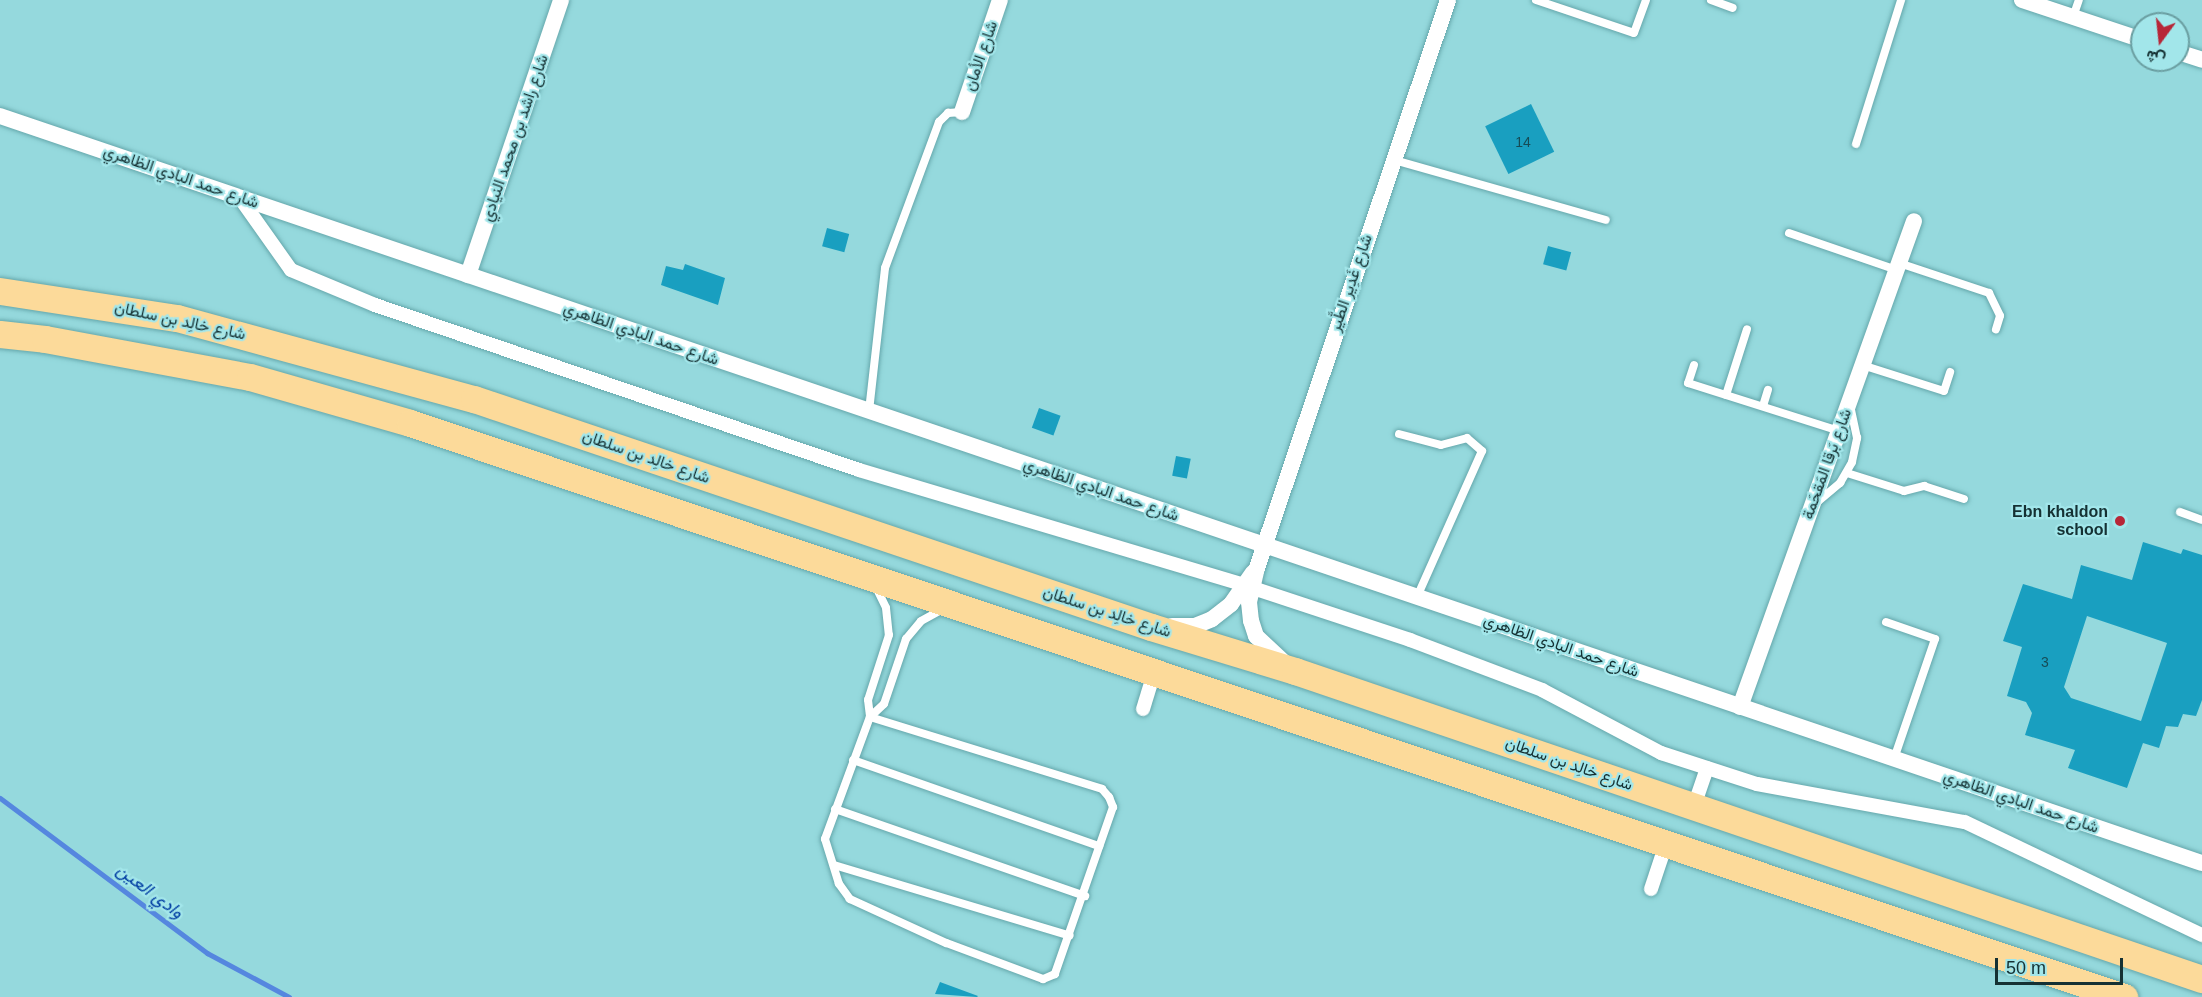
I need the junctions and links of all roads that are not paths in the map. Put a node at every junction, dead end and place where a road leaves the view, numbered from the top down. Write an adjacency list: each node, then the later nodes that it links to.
1 (561, 0): 22 (street, شارع راشد بن محمد النيادي)
2 (1000, 0): 13 (street, شارع الأمان)
3 (1448, 0): 16 (street, شارع غَدِير الطَّير)
4 (1536, 0): 5 (lane)
5 (1646, 0)
6 (1712, 0): 10 (lane)
7 (1901, 0): 15 (lane)
8 (2022, 0): 11 (street)
9 (2079, 0): 11 (lane)
10 (1732, 8)
11 (2073, 17): 12 (street)
12 (2130, 36)
13 (962, 112): 34 (lane)
14 (0, 116): 17 (street, شارع حمد البادي الظاهري)
15 (1856, 144)
16 (1393, 160): 18 (lane); 42 (street, شارع غَدِير الطَّير)
17 (240, 198): 22 (street, شارع حمد البادي الظاهري); 44 (street)
18 (1606, 220)
19 (1914, 221): 21 (street, شارع بَرقا المَقحَمة)
20 (1789, 233): 21 (lane)
21 (1898, 266): 24 (lane); 28 (street, شارع بَرقا المَقحَمة)
22 (468, 275): 34 (street, شارع حمد البادي الظاهري)
23 (0, 291): 48 (main road, شارع خالِد بن سلطان)
24 (1996, 328)
25 (1747, 329): 31 (lane)
26 (0, 334): 43 (main road)
27 (1694, 364): 31 (lane)
28 (1862, 365): 29 (lane); 32 (street, شارع بَرقا المَقحَمة)
29 (1950, 372)
30 (1768, 390): 33 (lane)
31 (1726, 395): 33 (lane)
32 (1849, 402): 35 (street, شارع بَرقا المَقحَمة); 37 (lane)
33 (1763, 406): 35 (lane)
34 (869, 411): 42 (street, شارع حمد البادي الظاهري)
35 (1839, 431): 39 (street, شارع بَرقا المَقحَمة)
36 (1399, 434): 45 (lane)
37 (1847, 473): 38 (lane); 39 (lane)
38 (1964, 499)
39 (1812, 506): 51 (street, شارع بَرقا المَقحَمة)
40 (2180, 512): 41 (lane)
41 (2202, 520)
42 (1264, 545): 44 (street, شارع غَدِير الطَّير); 45 (street, شارع حمد البادي الظاهري)
43 (869, 578): 46 (main road); 53 (lane)
44 (1248, 586): 48 (street, شارع غَدِير الطَّير); 49 (street, شارع غَدِير الطَّير); 56 (street)
45 (1417, 597): 51 (street, شارع حمد البادي الظاهري)
46 (954, 607): 50 (main road); 53 (lane)
47 (1886, 622): 54 (lane)
48 (1151, 627): 49 (main road, شارع خالِد بن سلطان)
49 (1295, 671): 57 (main road, شارع خالِد بن سلطان)
50 (1154, 673): 52 (street); 59 (main road)
51 (1740, 706): 54 (street, شارع حمد البادي الظاهري)
52 (1143, 709)
53 (870, 717): 55 (lane); 60 (lane)
54 (1894, 759): 61 (street, شارع حمد البادي الظاهري)
55 (853, 760): 58 (lane); 60 (lane)
56 (1707, 768): 57 (street); 65 (street)
57 (1694, 806): 67 (main road, شارع خالِد بن سلطان)
58 (835, 809): 62 (lane); 64 (lane)
59 (1666, 844): 63 (street); 68 (main road)
60 (1099, 846): 64 (lane)
61 (2202, 863)
62 (834, 865): 66 (lane); 66 (lane)
63 (1651, 890)
64 (1085, 896): 66 (lane)
65 (2202, 935)
66 (1071, 936)
67 (2202, 979)
68 (2124, 997)

